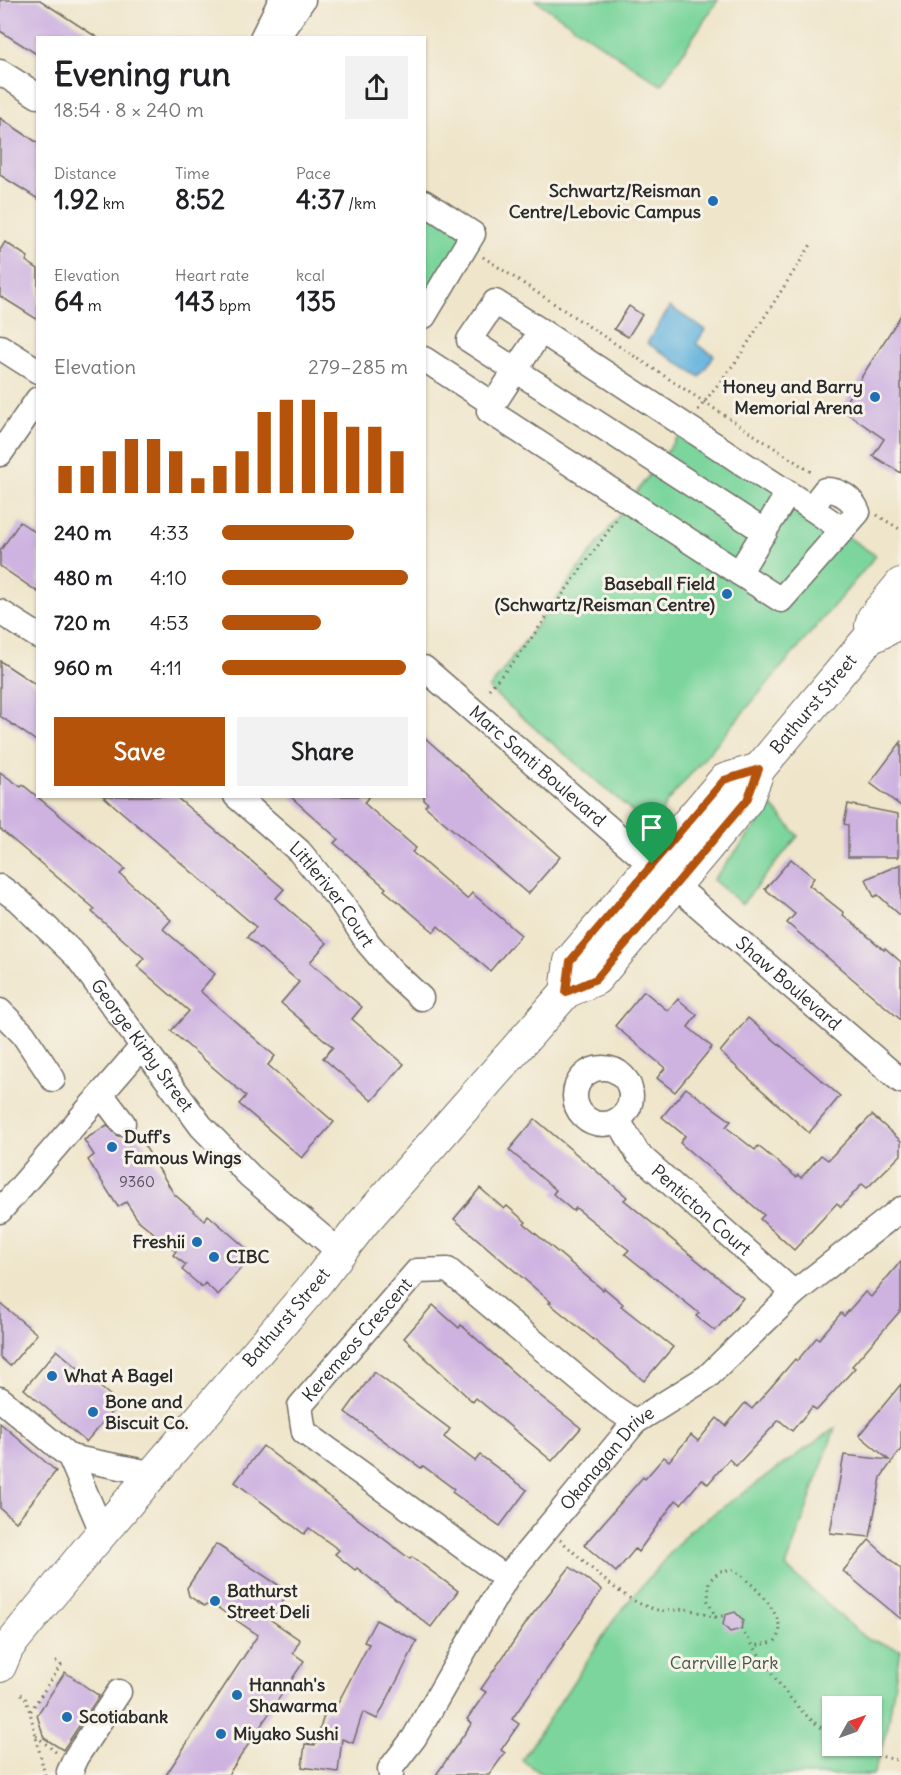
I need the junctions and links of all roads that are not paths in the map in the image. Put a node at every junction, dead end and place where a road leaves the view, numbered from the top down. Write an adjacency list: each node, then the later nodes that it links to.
1 (281, 0): 3 (street)
2 (303, 0): 4 (street)
3 (263, 36)
4 (278, 36)
5 (0, 72): 6 (street)
6 (36, 95)
7 (426, 203): 8 (street)
8 (426, 313)
9 (541, 331): 13 (street); 13 (street); 17 (street)
10 (0, 347): 12 (street)
11 (426, 360): 15 (street)
12 (36, 370)
13 (515, 370): 15 (street); 18 (street)
14 (36, 402): 16 (street)
15 (494, 404): 19 (street)
16 (0, 454)
17 (788, 493): 18 (street); 19 (street)
18 (765, 532): 19 (street)
19 (739, 573)
20 (901, 584): 24 (main road, Bathurst Street)
21 (0, 612): 23 (street)
22 (901, 613): 24 (main road, Bathurst Street)
23 (36, 635)
24 (868, 639): 26 (main road, Bathurst Street)
25 (426, 670): 28 (street, Marc Santi Boulevard)
26 (759, 769): 28 (main road, Bathurst Street); 30 (main road, Bathurst Street)
27 (238, 798): 32 (street, Littleriver Court)
28 (652, 864): 30 (street, Marc Santi Boulevard); 31 (main road, Bathurst Street)
29 (0, 886): 34 (street, George Kirby Street)
30 (676, 886): 31 (main road, Bathurst Street); 36 (street, Shaw Boulevard)
31 (566, 992): 42 (main road, Bathurst Street)
32 (421, 998)
33 (0, 1011): 35 (street)
34 (141, 1048): 37 (street); 42 (street, George Kirby Street)
35 (53, 1079)
36 (901, 1082)
37 (101, 1094): 39 (street); 41 (street)
38 (618, 1120): 43 (street, Penticton Court)
39 (123, 1123)
40 (901, 1209): 43 (street, Okanagan Drive)
41 (0, 1211)
42 (340, 1252): 47 (main road, Bathurst Street)
43 (794, 1293): 45 (street, Okanagan Drive)
44 (0, 1399): 46 (street)
45 (635, 1422): 49 (street, Okanagan Drive); 49 (street, Keremeos Crescent)
46 (70, 1457): 47 (street); 48 (street)
47 (155, 1474): 48 (main road, Bathurst Street)
48 (103, 1534): 50 (main road, Bathurst Street)
49 (506, 1578): 53 (street, Okanagan Drive)
50 (3, 1655)
51 (119, 1692): 52 (street)
52 (62, 1769)
53 (391, 1775)

